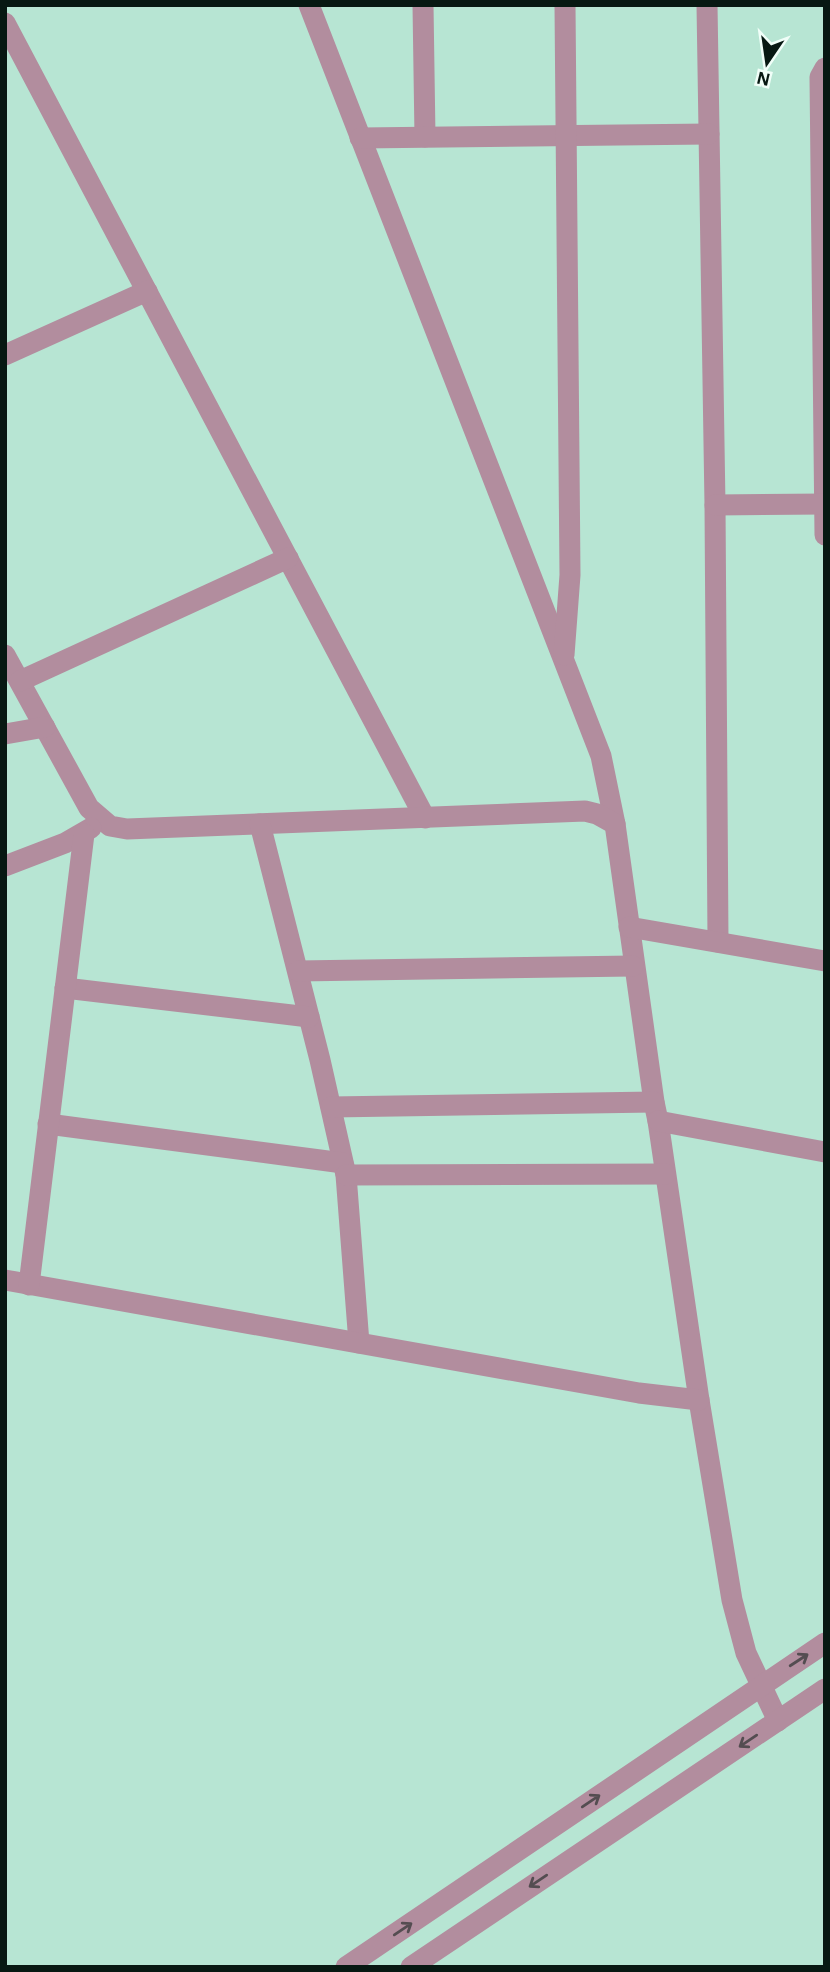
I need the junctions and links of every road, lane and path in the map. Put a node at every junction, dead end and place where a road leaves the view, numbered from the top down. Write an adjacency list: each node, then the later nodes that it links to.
1 (309, 5): 10 (street)
2 (424, 5): 9 (street)
3 (565, 5): 8 (street)
4 (707, 5): 7 (street)
5 (5, 23): 11 (street)
6 (825, 68): 13 (street)
7 (709, 134): 8 (street); 14 (street)
8 (566, 136): 9 (street); 18 (street)
9 (425, 137): 10 (street)
10 (360, 138): 18 (street)
11 (147, 291): 12 (street); 16 (street)
12 (5, 355)
13 (825, 504): 14 (street); 15 (street)
14 (715, 505): 29 (street)
15 (825, 535)
16 (288, 558): 19 (street); 22 (street)
17 (5, 655): 19 (street)
18 (564, 660): 25 (street)
19 (20, 681): 20 (street)
20 (45, 727): 21 (street); 23 (street)
21 (5, 734)
22 (425, 818): 24 (street); 25 (street)
23 (100, 820): 24 (street); 26 (street)
24 (260, 824): 32 (street)
25 (615, 824): 28 (street)
26 (84, 834): 27 (street); 33 (street)
27 (5, 866)
28 (629, 927): 29 (street); 31 (street)
29 (718, 942): 30 (street)
30 (825, 961)
31 (634, 967): 32 (street); 36 (street)
32 (298, 971): 34 (street)
33 (65, 988): 34 (street); 37 (street)
34 (309, 1017): 35 (street)
35 (331, 1107): 36 (street); 39 (street)
36 (656, 1111): 38 (street); 40 (street)
37 (48, 1124): 39 (street); 42 (street)
38 (825, 1152)
39 (344, 1169): 40 (street); 43 (street)
40 (665, 1174): 44 (street)
41 (5, 1280): 42 (street)
42 (29, 1285): 43 (street)
43 (359, 1343): 44 (street)
44 (699, 1399): 46 (street)
45 (825, 1643): 46 (street, one-way to 45)
46 (761, 1685): 48 (street); 50 (street, one-way to 46)
47 (825, 1689): 48 (street)
48 (778, 1721): 49 (street, one-way to 49)
49 (423, 1964)
50 (346, 1967)

